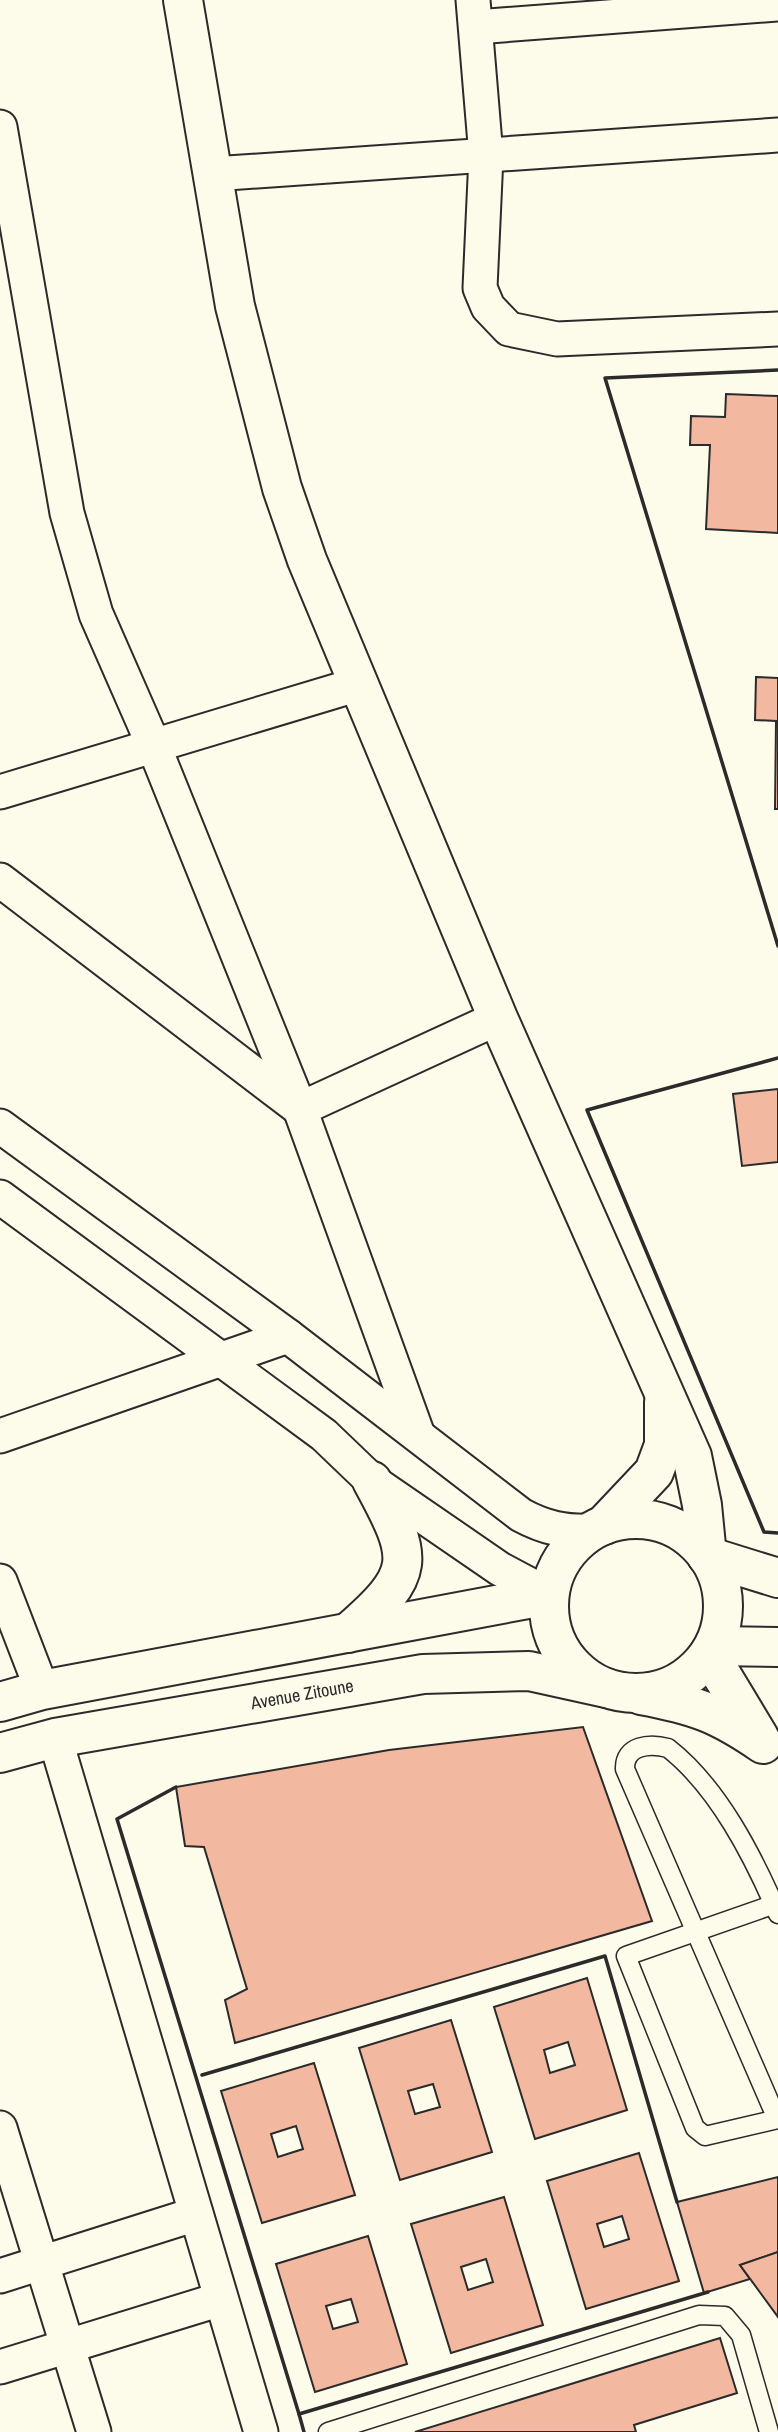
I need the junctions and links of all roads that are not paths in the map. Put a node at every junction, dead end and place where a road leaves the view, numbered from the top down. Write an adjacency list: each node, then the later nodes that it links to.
1 (183, 0): 7 (street)
2 (778, 4): 3 (street)
3 (475, 14): 6 (street)
4 (0, 127): 8 (street)
5 (778, 135): 6 (street)
6 (486, 156): 7 (street); 9 (street)
7 (213, 174): 10 (street)
8 (10, 248): 11 (street)
9 (778, 329)
10 (359, 684): 11 (street); 14 (street)
11 (153, 744): 12 (street); 15 (street)
12 (0, 792)
13 (0, 880): 15 (street)
14 (498, 1018): 15 (street); 20 (street)
15 (300, 1109): 21 (street)
16 (0, 1126): 18 (street)
17 (0, 1197): 19 (street)
18 (288, 1336): 19 (street); 21 (street)
19 (222, 1357): 22 (street); 23 (street)
20 (663, 1396): 24 (street); 25 (street)
21 (418, 1434): 24 (street)
22 (0, 1436)
23 (372, 1481): 28 (street); 29 (street)
24 (598, 1528): 25 (street); 28 (street)
25 (707, 1556): 26 (street); 31 (street)
26 (778, 1578)
27 (0, 1581): 32 (street)
28 (550, 1595): 29 (street); 33 (street)
29 (348, 1633): 32 (street)
30 (778, 1647): 31 (street)
31 (711, 1650): 33 (street); 37 (street)
32 (42, 1690): 34 (street)
33 (621, 1691): 35 (street, Avenue Zitoune); 37 (street, Avenue Zitoune)
34 (0, 1702)
35 (55, 1738): 36 (street, Avenue Zitoune); 42 (street)
36 (0, 1753)
37 (771, 1754)
38 (777, 1907): 39 (lane); 39 (lane)
39 (695, 1932): 40 (lane); 40 (lane)
40 (778, 2119)
41 (0, 2128): 43 (street)
42 (196, 2214): 43 (street); 45 (street)
43 (40, 2264): 44 (street); 46 (street)
44 (0, 2276)
45 (221, 2299): 46 (street); 49 (street)
46 (65, 2347): 47 (street); 48 (street)
47 (0, 2367)
48 (94, 2432)
49 (261, 2432)
50 (328, 2432): 51 (lane)
51 (769, 2432)

